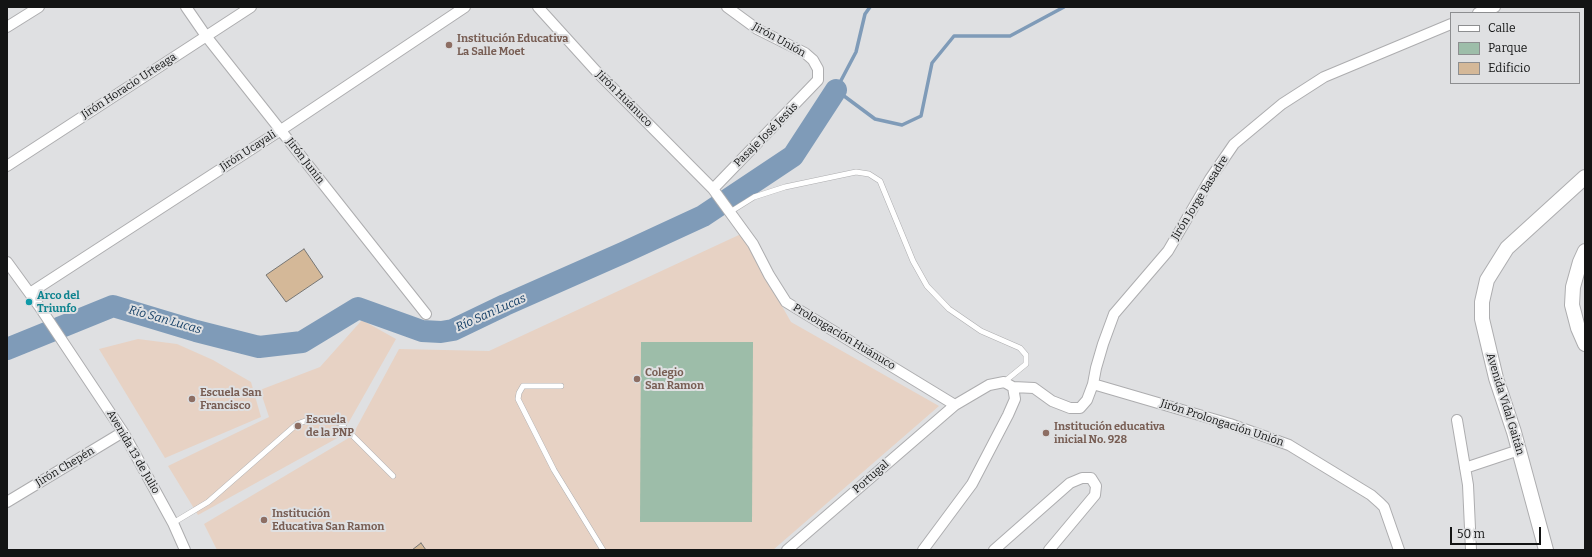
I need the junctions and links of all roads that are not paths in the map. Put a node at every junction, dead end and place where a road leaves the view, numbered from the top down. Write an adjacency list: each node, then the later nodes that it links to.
1 (39, 7): 10 (street)
2 (186, 7): 11 (street, Jirón Junín)
3 (251, 7): 11 (street, Jirón Horacio Urteaga)
4 (465, 7): 13 (street, Jirón Ucayali)
5 (538, 7): 16 (street, Jirón Huánuco)
6 (727, 7): 12 (street, Jirón Unión)
7 (1495, 7): 8 (street)
8 (1481, 12)
9 (1450, 24): 24 (street, Jirón Jorge Basadre)
10 (7, 27)
11 (206, 36): 13 (street, Jirón Junín); 14 (street, Jirón Horacio Urteaga)
12 (818, 80): 16 (street, Pasaje José Jesús)
13 (281, 130): 20 (street, Jirón Ucayali); 21 (street, Jirón Junín)
14 (7, 166)
15 (1585, 177): 29 (street, Avenida Vidal Gaitán)
16 (715, 192): 17 (street, Prolongación Huánuco)
17 (728, 210): 23 (lane); 26 (street, Prolongación Huánuco)
18 (1585, 252): 22 (street)
19 (7, 262): 20 (street, Avenida 13 de Julio)
20 (30, 293): 28 (street, Avenida 13 de Julio)
21 (426, 314)
22 (1585, 344)
23 (1008, 384): 24 (street, Jirón Jorge Basadre); 26 (street, Portugal); 37 (street)
24 (1093, 384): 40 (street, Jirón Prolongación Unión)
25 (561, 386): 35 (lane)
26 (955, 405): 36 (street, Portugal)
27 (1457, 420): 30 (street)
28 (123, 432): 32 (street, Jirón Chepén); 33 (street, Avenida 13 de Julio)
29 (1519, 450): 30 (street); 42 (street, Avenida Vidal Gaitán)
30 (1465, 468): 41 (street)
31 (393, 476): 33 (lane)
32 (7, 502)
33 (174, 523): 34 (street, Avenida 13 de Julio)
34 (185, 550)
35 (603, 550)
36 (787, 550)
37 (922, 550)
38 (994, 550): 39 (street)
39 (1050, 550)
40 (1399, 550)
41 (1471, 550)
42 (1546, 550)

